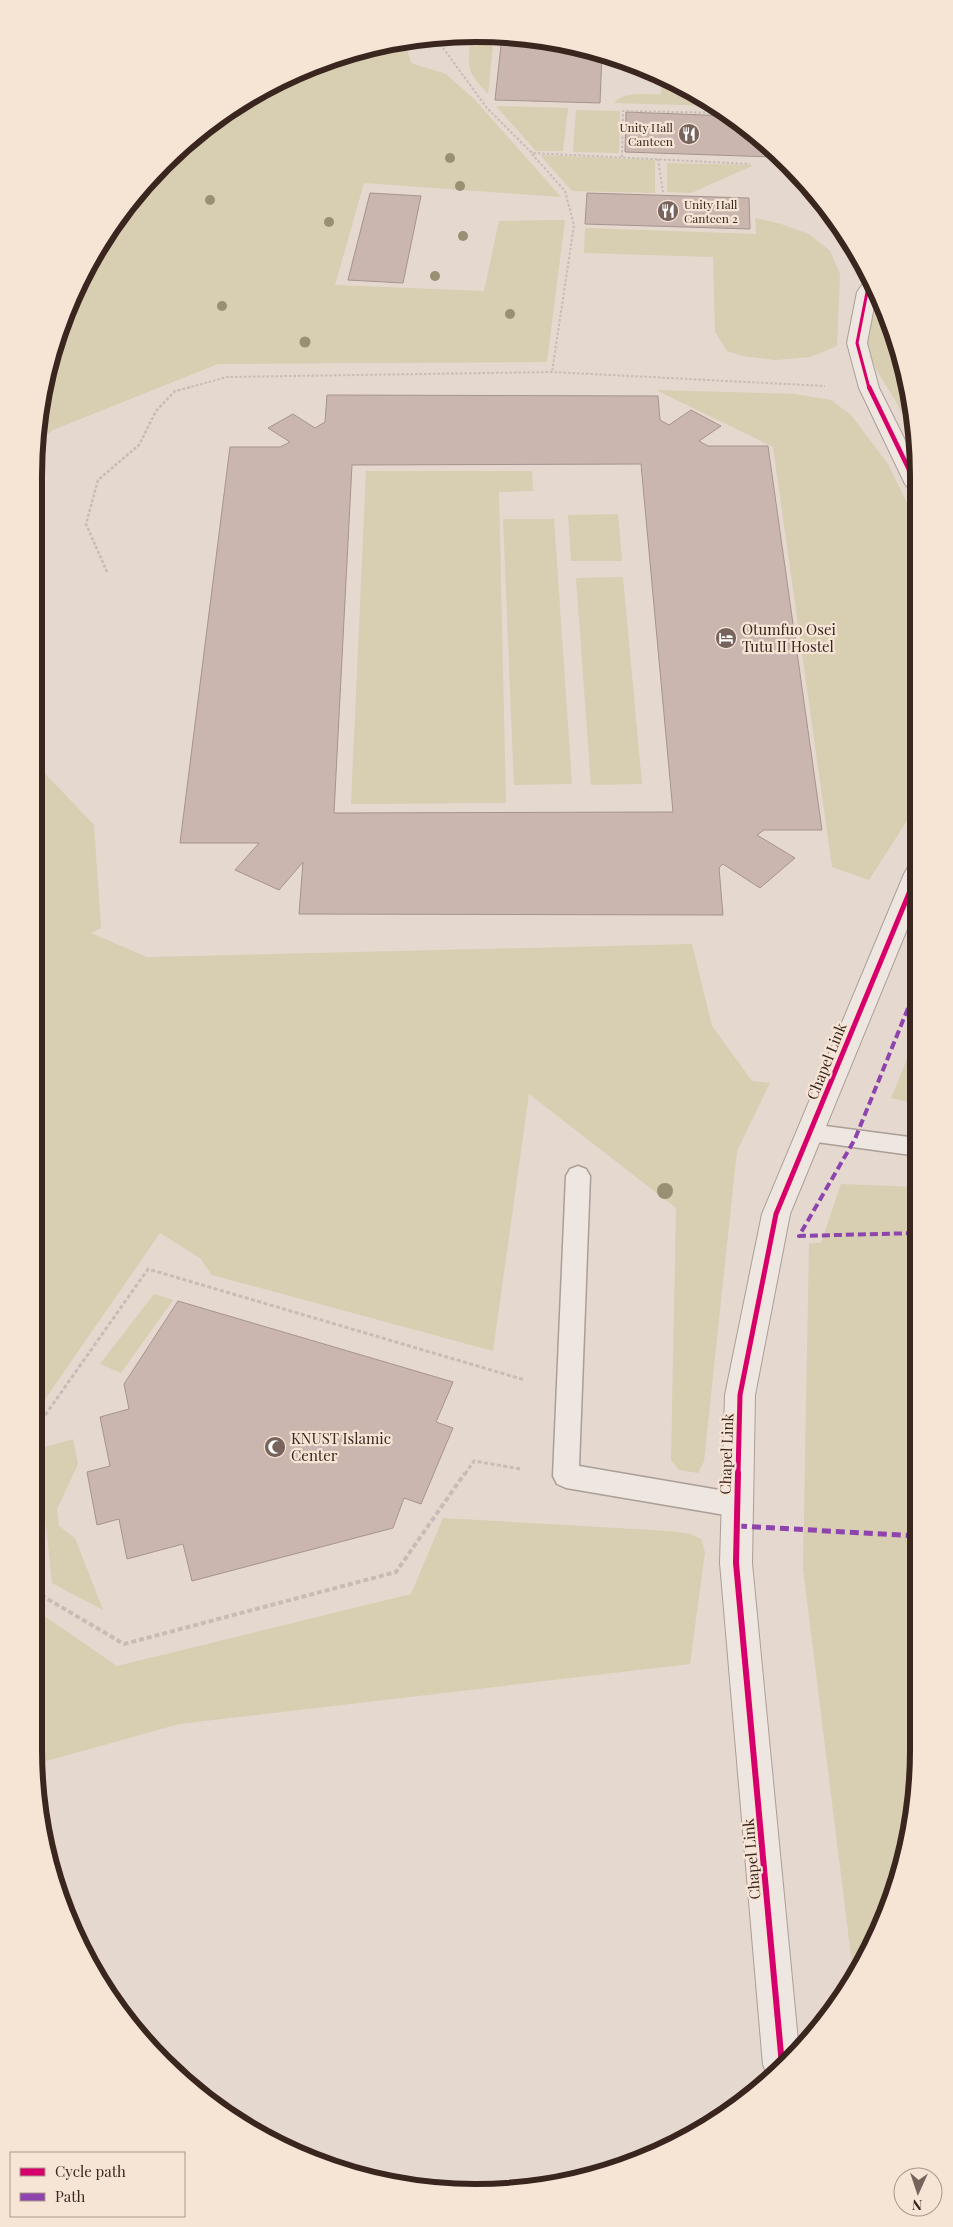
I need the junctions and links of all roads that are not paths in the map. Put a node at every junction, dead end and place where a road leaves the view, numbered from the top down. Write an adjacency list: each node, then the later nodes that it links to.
1 (868, 290): 2 (street)
2 (910, 472)
3 (910, 891): 4 (street, Chapel Link)
4 (810, 1133): 5 (lane); 7 (street, Chapel Link)
5 (910, 1146)
6 (578, 1176): 7 (lane)
7 (737, 1505): 8 (street, Chapel Link)
8 (781, 2059)

